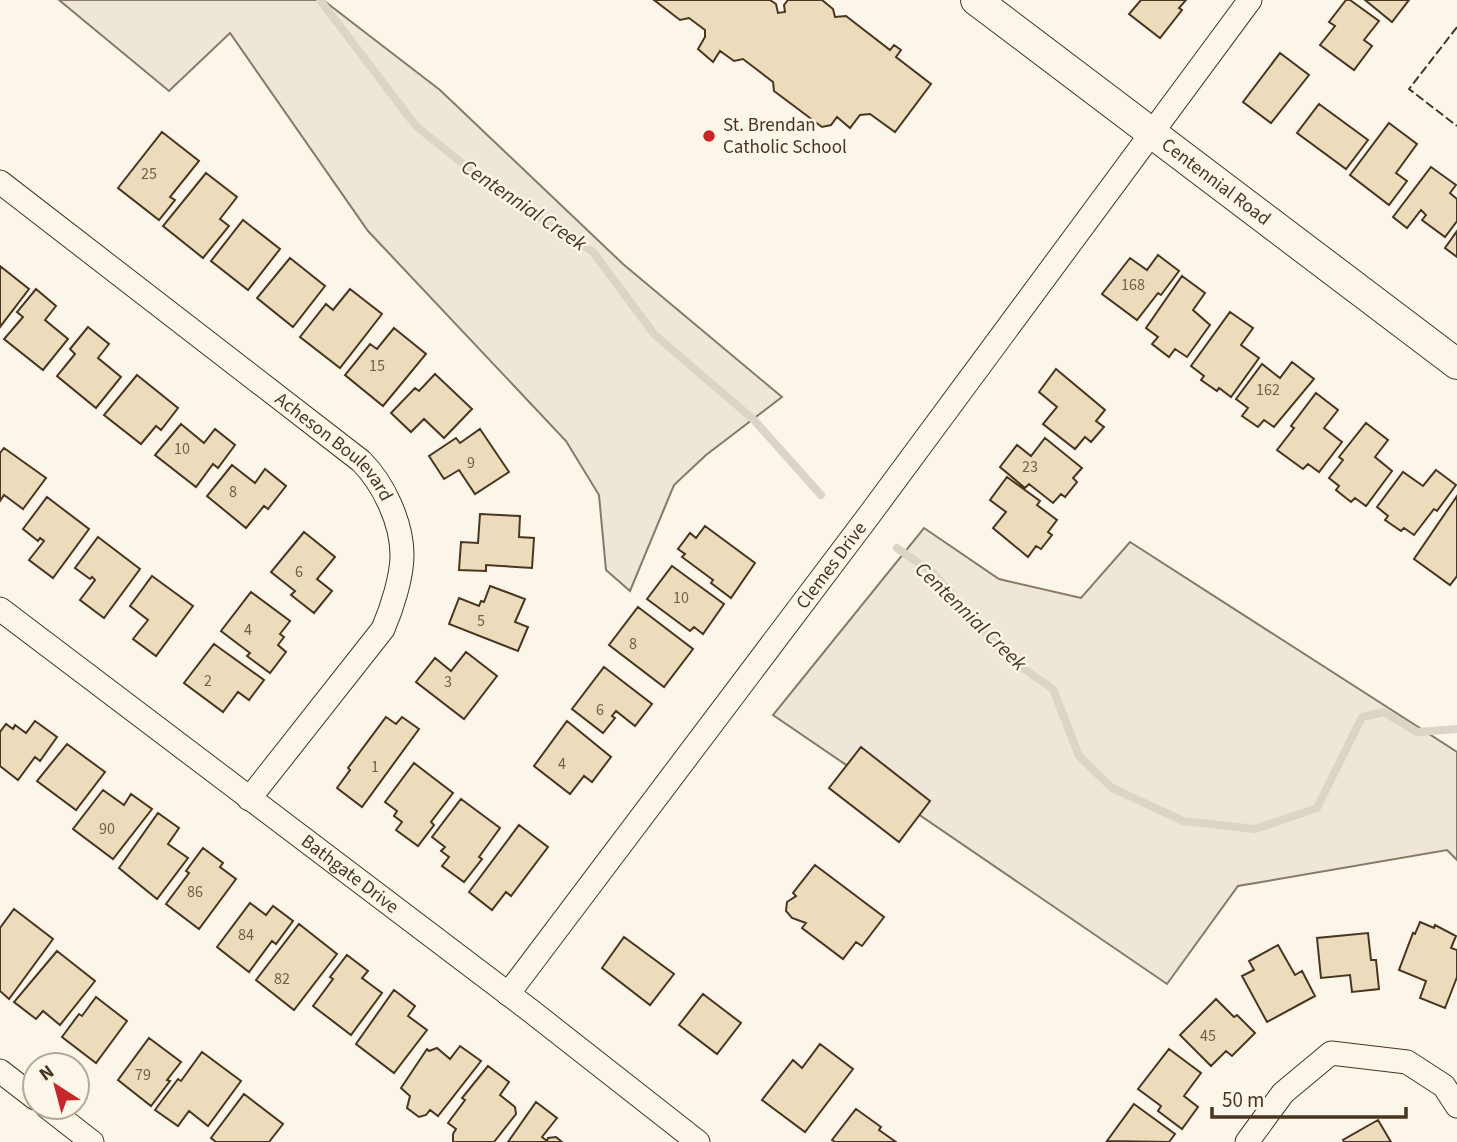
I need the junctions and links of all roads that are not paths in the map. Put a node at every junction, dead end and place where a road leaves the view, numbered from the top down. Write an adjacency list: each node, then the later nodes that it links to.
1 (976, 0): 3 (street, Centennial Road)
2 (1250, 0): 3 (street, Clemes Drive)
3 (1152, 133): 5 (street, Centennial Road); 8 (street, Clemes Drive)
4 (0, 182): 7 (street, Acheson Boulevard)
5 (1457, 364)
6 (0, 610): 7 (street, Bathgate Drive)
7 (249, 799): 8 (street, Bathgate Drive)
8 (508, 995): 14 (street, Bathgate Drive)
9 (0, 1071): 10 (street)
10 (21, 1087)
11 (1457, 1105): 15 (street)
12 (65, 1121): 13 (street)
13 (92, 1142)
14 (698, 1142)
15 (1247, 1142)

